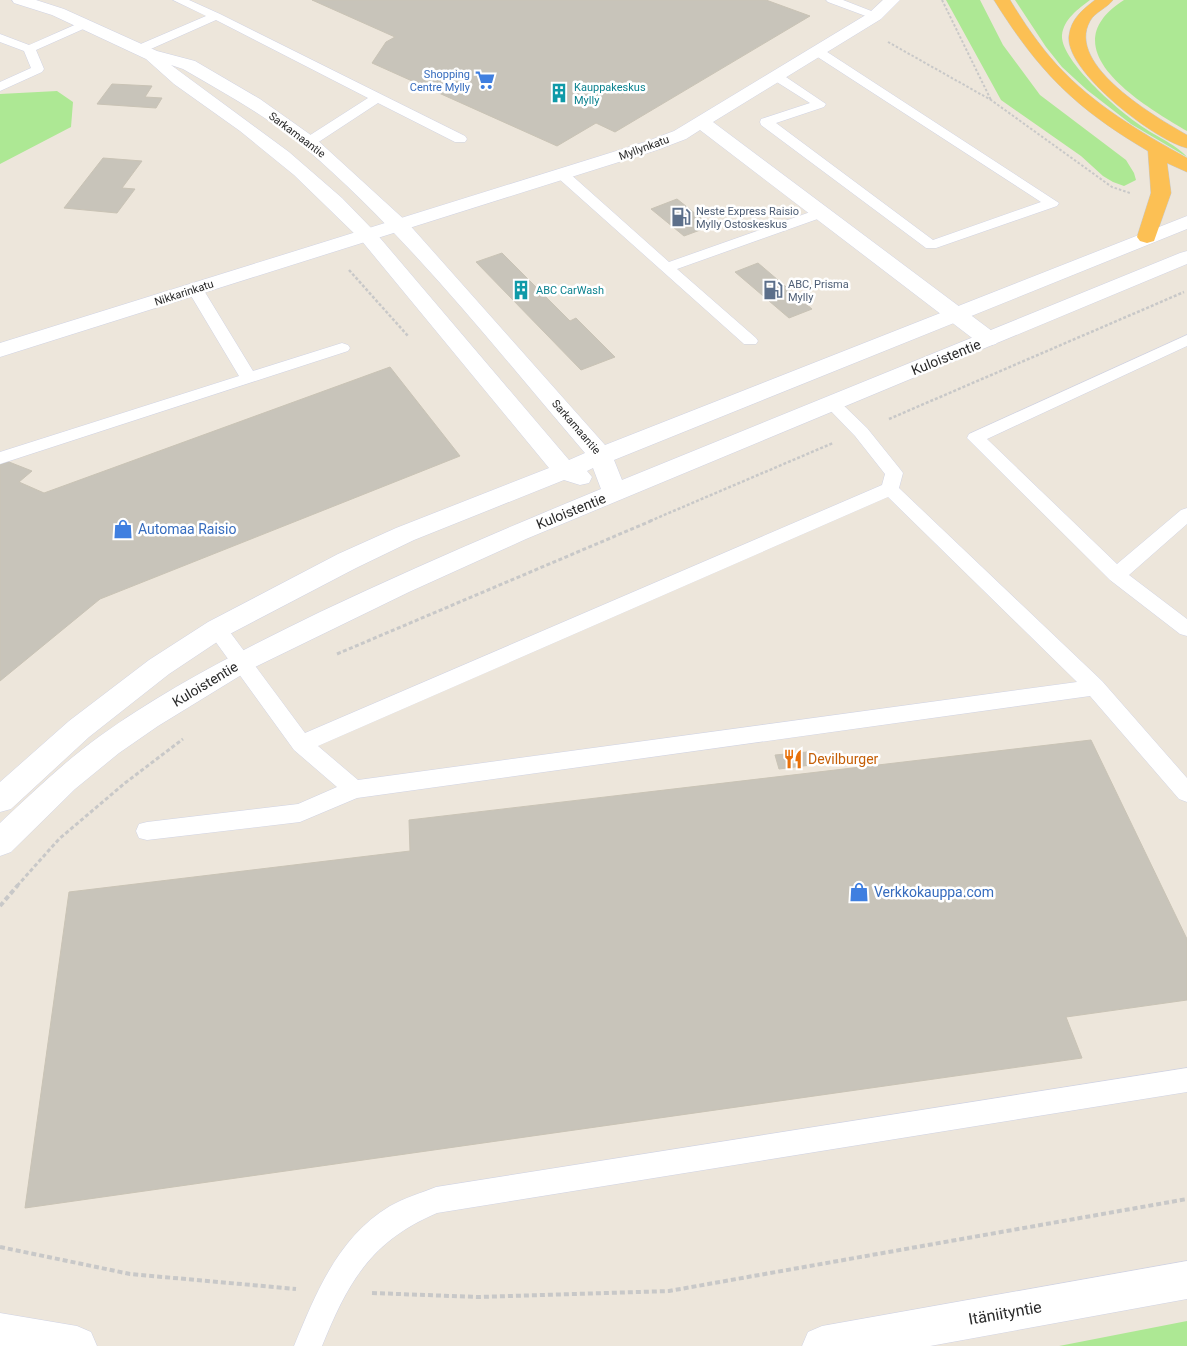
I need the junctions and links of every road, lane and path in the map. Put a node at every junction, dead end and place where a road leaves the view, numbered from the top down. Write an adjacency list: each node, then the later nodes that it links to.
1 (20, 0): 10 (street, Sarkamaantie)
2 (180, 0): 8 (lane)
3 (832, 0): 9 (lane)
4 (892, 0): 9 (street, Myllynkatu)
5 (942, 0): 19 (path)
6 (1002, 0): 24 (highway)
7 (1105, 0): 23 (highway)
8 (216, 16): 15 (lane); 18 (lane)
9 (875, 16): 14 (street, Myllynkatu)
10 (86, 24): 13 (lane); 15 (street, Sarkamaantie)
11 (0, 38): 13 (lane)
12 (884, 40): 19 (path)
13 (29, 49): 17 (lane)
14 (817, 51): 16 (street, Myllynkatu); 16 (lane)
15 (146, 52): 22 (street, Sarkamaantie); 31 (street, Sarkamaantie)
16 (776, 76): 20 (street, Myllynkatu)
17 (0, 87)
18 (378, 97): 21 (lane); 22 (lane)
19 (991, 100): 27 (path)
20 (701, 122): 26 (street, Myllynkatu); 28 (street)
21 (460, 139)
22 (309, 142): 30 (street, Sarkamaantie)
23 (1187, 143)
24 (1157, 149): 25 (highway); 32 (highway)
25 (1187, 166)
26 (563, 175): 30 (street, Myllynkatu); 35 (lane)
27 (1137, 195)
28 (821, 212): 35 (lane); 38 (street)
29 (1187, 222): 32 (street)
30 (400, 226): 31 (street, Myllynkatu); 48 (street, Sarkamaantie)
31 (368, 236): 33 (street, Nikkarinkatu); 50 (street, Sarkamaantie)
32 (1147, 237): 38 (street)
33 (328, 247): 36 (street, Nikkarinkatu); 39 (path)
34 (1187, 257): 40 (street, Kuloistentie)
35 (668, 267): 42 (lane)
36 (195, 289): 44 (street, Nikkarinkatu); 45 (lane)
37 (1187, 291): 47 (path)
38 (955, 314): 40 (street); 48 (street)
39 (410, 337)
40 (988, 339): 46 (street, Kuloistentie)
41 (1187, 340): 54 (lane)
42 (750, 341)
43 (342, 348): 45 (lane)
44 (0, 350)
45 (249, 378): 49 (lane)
46 (832, 404): 47 (lane); 52 (street, Kuloistentie)
47 (861, 432): 51 (lane); 57 (path)
48 (601, 456): 50 (street); 52 (street, Sarkamaantie)
49 (0, 458)
50 (564, 470): 52 (street, Sarkamaantie); 55 (street)
51 (890, 489): 59 (lane); 61 (lane)
52 (615, 494): 58 (street, Kuloistentie)
53 (1187, 514): 54 (lane)
54 (1118, 575): 56 (lane)
55 (216, 629): 58 (lane); 64 (street)
56 (1187, 629)
57 (331, 657)
58 (241, 662): 61 (lane); 66 (street, Kuloistentie)
59 (1094, 687): 62 (lane); 63 (lane)
60 (188, 736): 67 (path)
61 (301, 744): 62 (lane)
62 (354, 789): 65 (lane)
63 (1187, 793)
64 (0, 800)
65 (147, 831)
66 (0, 843)
67 (0, 906)
68 (1187, 1080): 72 (lane)
69 (1187, 1200): 72 (path)
70 (0, 1247): 72 (path)
71 (1187, 1280): 76 (street, Itäniityntie)
72 (330, 1291): 75 (lane)
73 (0, 1333): 74 (street)
74 (77, 1346)
75 (308, 1346)
76 (822, 1346)

